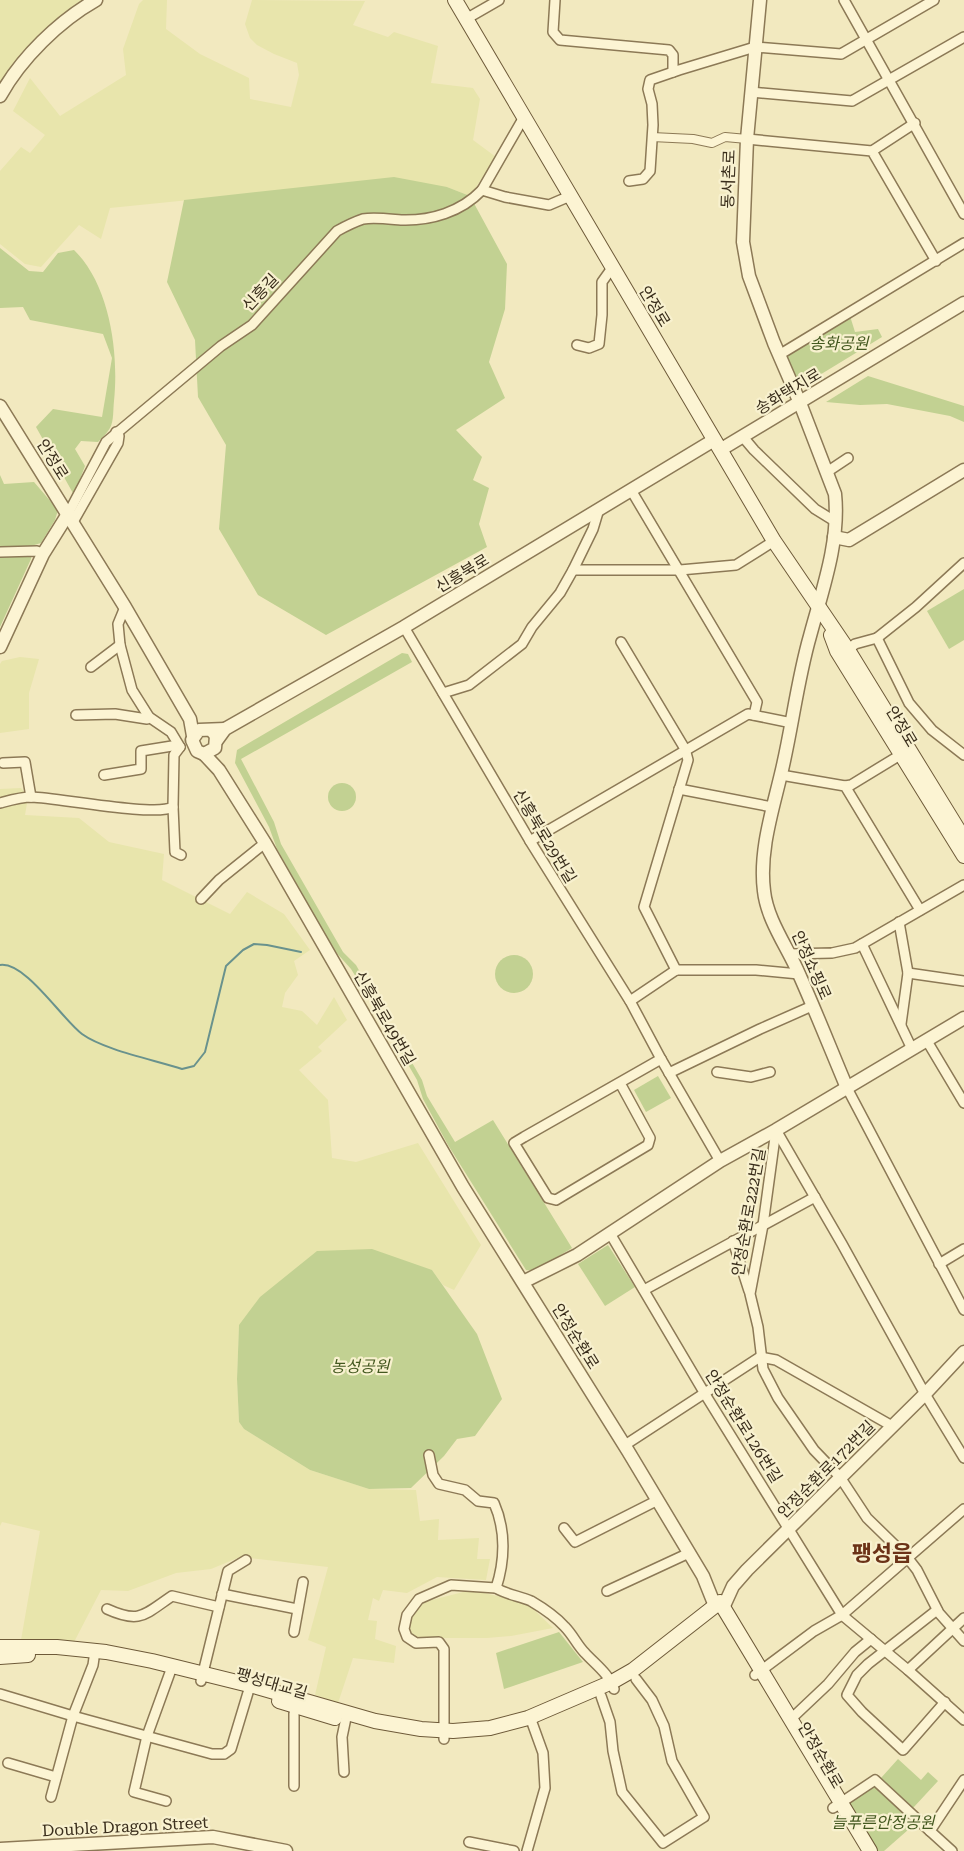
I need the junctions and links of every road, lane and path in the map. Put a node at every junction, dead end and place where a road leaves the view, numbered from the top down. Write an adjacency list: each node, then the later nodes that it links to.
1 (96, 0): 17 (street)
2 (455, 0): 10 (main road, 안정로)
3 (478, 0): 9 (street)
4 (499, 0): 9 (street)
5 (555, 0): 14 (street)
6 (760, 0): 13 (street, 동서촌로)
7 (844, 0): 12 (street)
8 (934, 0): 12 (street)
9 (479, 12): 10 (street)
10 (466, 19): 18 (main road, 안정로)
11 (964, 37): 15 (street)
12 (866, 39): 13 (street); 15 (street)
13 (755, 47): 14 (street); 16 (street, 동서촌로)
14 (673, 72): 20 (street)
15 (890, 79): 16 (street); 19 (street)
16 (751, 92): 21 (street, 동서촌로)
17 (0, 96)
18 (524, 117): 24 (street); 25 (main road, 안정로)
19 (915, 123): 22 (street); 26 (street)
20 (652, 137): 21 (street); 23 (street)
21 (747, 139): 22 (street); 32 (street, 동서촌로)
22 (872, 151): 28 (street)
23 (629, 182)
24 (482, 190): 25 (street); 42 (street, 신흥길)
25 (570, 196): 29 (main road, 안정로)
26 (963, 207)
27 (964, 243): 28 (street)
28 (936, 261): 32 (street)
29 (612, 268): 31 (street); 36 (main road, 안정로)
30 (964, 303): 33 (street, 송화택지로)
31 (577, 345)
32 (779, 355): 33 (street, 동서촌로)
33 (800, 403): 35 (street, 송화택지로); 39 (street, 동서촌로)
34 (0, 405): 42 (street, 안정로)
35 (743, 437): 36 (street, 송화택지로); 43 (street)
36 (717, 445): 40 (street, 신흥북로); 45 (main road, 안정로)
37 (848, 458): 39 (street)
38 (964, 470): 44 (street)
39 (827, 472): 43 (street, 동서촌로)
40 (631, 490): 41 (street, 신흥북로); 50 (street)
41 (599, 509): 49 (street); 53 (street, 신흥북로)
42 (73, 522): 47 (street, 신흥길); 51 (street, 안정로)
43 (836, 522): 44 (street, 동서촌로)
44 (834, 537): 52 (street, 동서촌로)
45 (774, 541): 50 (street); 52 (main road, 안정로)
46 (0, 552): 47 (street)
47 (43, 554): 57 (street, 신흥길)
48 (964, 563): 54 (street)
49 (573, 570): 50 (street); 60 (street)
50 (680, 570): 62 (street)
51 (125, 607): 56 (street); 64 (street, 안정로)
52 (819, 608): 58 (main road, 안정로); 65 (street, 안정쇼핑로); 68 (main road, 안정로)
53 (404, 627): 60 (street, 신흥북로29번길); 66 (street, 신흥북로)
54 (877, 638): 58 (street); 69 (street)
55 (621, 642): 67 (street)
56 (120, 645): 59 (street); 63 (street)
57 (0, 647)
58 (848, 650): 68 (main road, 안정로)
59 (91, 667)
60 (443, 693): 80 (street, 신흥북로29번길)
61 (76, 715): 63 (street)
62 (754, 715): 65 (street); 67 (street)
63 (149, 717): 66 (street)
64 (190, 719): 66 (street, 신흥북로49번길)
65 (792, 723): 72 (street, 안정쇼핑로)
66 (202, 740): 71 (street); 77 (street); 81 (street, 신흥북로49번길)
67 (686, 749): 74 (street); 80 (street)
68 (904, 752): 73 (street); 79 (main road, 안정로)
69 (964, 755)
70 (3, 763): 75 (street)
71 (105, 775)
72 (781, 775): 73 (street); 78 (street, 안정쇼핑로)
73 (845, 786): 86 (street)
74 (679, 789): 78 (street); 90 (street)
75 (31, 797): 76 (street); 77 (street)
76 (0, 803)
77 (173, 807): 82 (street)
78 (772, 807): 89 (street, 안정쇼핑로)
79 (960, 834): 83 (main road, 안정로)
80 (530, 841): 94 (street, 신흥북로29번길)
81 (265, 843): 85 (street); 115 (street, 신흥북로49번길)
82 (181, 855)
83 (964, 856)
84 (964, 885): 86 (street)
85 (201, 899)
86 (920, 910): 87 (street)
87 (899, 922): 88 (street); 91 (street)
88 (862, 944): 89 (street); 97 (street)
89 (790, 954): 92 (street, 안정쇼핑로)
90 (676, 970): 92 (street); 94 (street)
91 (908, 973): 93 (street); 97 (street)
92 (799, 974): 95 (street, 안정쇼핑로)
93 (964, 981)
94 (630, 1001): 100 (street, 신흥북로29번길)
95 (812, 1006): 103 (street); 105 (street, 안정쇼핑로)
96 (964, 1018): 98 (street)
97 (901, 1024): 99 (street)
98 (927, 1041): 99 (street); 106 (street)
99 (912, 1049): 105 (street)
100 (661, 1059): 103 (street, 신흥북로29번길); 104 (street)
101 (717, 1072): 102 (street)
102 (770, 1072)
103 (669, 1073): 108 (street, 신흥북로29번길)
104 (620, 1083): 104 (street)
105 (847, 1088): 107 (street); 114 (street, 안정쇼핑로)
106 (964, 1103)
107 (776, 1130): 108 (street); 109 (street); 110 (street, 안정순환로222번길)
108 (720, 1161): 111 (street)
109 (815, 1197): 110 (street); 122 (street)
110 (763, 1225): 112 (street); 117 (street, 안정순환로222번길)
111 (611, 1234): 115 (street); 116 (street, 안정순환로126번길)
112 (733, 1241): 116 (street); 117 (street)
113 (964, 1249): 114 (street)
114 (939, 1264): 118 (street, 안정쇼핑로)
115 (523, 1282): 124 (street, 안정순환로)
116 (644, 1290): 121 (street, 안정순환로126번길)
117 (750, 1294): 120 (street, 안정순환로222번길)
118 (964, 1310)
119 (964, 1352): 122 (street, 안정순환로172번길)
120 (760, 1356): 121 (street); 123 (street); 127 (street, 안정순환로222번길)
121 (705, 1394): 124 (street); 131 (street, 안정순환로126번길)
122 (925, 1394): 123 (street, 안정순환로172번길); 126 (street)
123 (892, 1426): 127 (street, 안정순환로172번길)
124 (625, 1445): 128 (street, 안정순환로)
125 (429, 1455): 136 (street)
126 (964, 1458)
127 (840, 1478): 131 (street, 안정순환로172번길); 133 (street, 안정순환로222번길)
128 (658, 1500): 130 (street); 132 (street, 안정순환로)
129 (964, 1509): 133 (street)
130 (564, 1528)
131 (790, 1529): 140 (street, 안정순환로172번길); 144 (street, 안정순환로126번길)
132 (689, 1552): 137 (street); 140 (street, 안정순환로)
133 (907, 1557): 143 (street, 안정순환로222번길); 144 (street)
134 (246, 1560): 138 (street)
135 (303, 1582): 142 (street)
136 (496, 1588): 159 (street); 170 (street)
137 (607, 1591)
138 (222, 1594): 139 (street); 142 (street)
139 (219, 1607): 141 (street); 157 (street)
140 (719, 1607): 156 (main road, 안정순환로); 158 (main road, 팽성대교길); 159 (main road, 팽성대교길)
141 (107, 1609)
142 (297, 1609): 147 (street)
143 (937, 1610): 146 (street, 안정순환로222번길); 151 (street)
144 (842, 1615): 148 (street, 안정순환로126번길); 156 (street)
145 (964, 1618): 146 (street)
146 (952, 1629): 149 (street, 안정순환로222번길); 155 (street)
147 (294, 1632)
148 (871, 1639): 151 (street, 안정순환로126번길); 167 (street, 안정순환로)
149 (964, 1641)
150 (0, 1647): 152 (main road)
151 (885, 1651): 155 (street, 안정순환로126번길); 164 (street)
152 (95, 1654): 153 (main road, 팽성대교길); 154 (main road, 팽성대교길); 165 (street)
153 (0, 1657)
154 (172, 1670): 157 (main road, 팽성대교길); 171 (street)
155 (908, 1670): 164 (street, 안정순환로126번길)
156 (759, 1672): 167 (main road, 안정순환로); 179 (main road, 안정순환로)
157 (202, 1678): 160 (main road, 팽성대교길)
158 (636, 1679): 159 (main road, 팽성대교길); 162 (street)
159 (613, 1686): 162 (main road, 팽성대교길); 169 (main road)
160 (249, 1690): 163 (main road, 팽성대교길); 171 (street)
161 (0, 1694): 165 (street)
162 (601, 1696): 169 (main road, 팽성대교길)
163 (296, 1702): 166 (main road, 팽성대교길); 176 (street)
164 (945, 1702): 168 (street, 안정순환로126번길)
165 (73, 1716): 171 (street); 174 (street)
166 (346, 1716): 170 (main road, 팽성대교길); 173 (street)
167 (791, 1719): 179 (main road, 안정순환로)
168 (964, 1720)
169 (532, 1721): 170 (main road, 팽성대교길); 186 (street)
170 (443, 1735)
171 (147, 1736): 178 (street)
172 (8, 1763): 174 (street)
173 (344, 1772)
174 (56, 1777): 177 (street)
175 (964, 1780): 180 (street)
176 (294, 1786)
177 (51, 1797)
178 (166, 1801)
179 (836, 1805): 180 (street); 187 (main road, 안정순환로); 188 (main road, 안정순환로)
180 (930, 1831): 189 (street)
181 (469, 1842): 185 (street)
182 (253, 1848): 183 (street, Double Dragon Street); 184 (street, Double Dragon Street)
183 (0, 1849)
184 (286, 1851)
185 (514, 1851)
186 (527, 1851)
187 (859, 1851)
188 (870, 1851)
189 (952, 1851)

